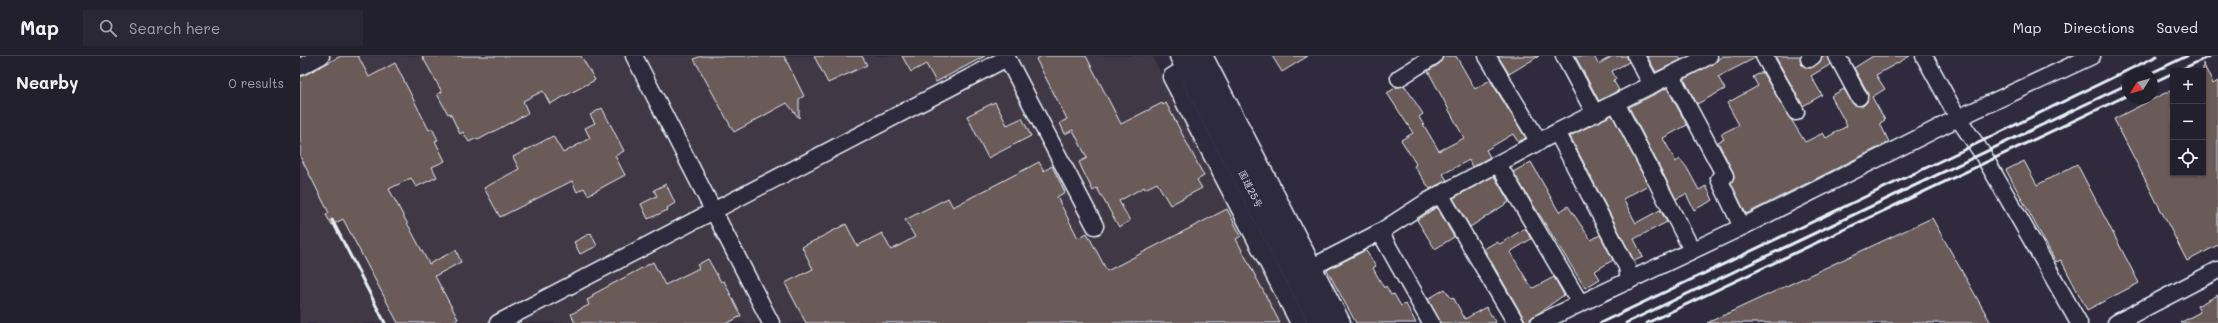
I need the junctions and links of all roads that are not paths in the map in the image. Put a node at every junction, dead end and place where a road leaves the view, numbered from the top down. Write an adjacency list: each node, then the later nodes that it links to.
1 (321, 56): 15 (street)
2 (634, 56): 28 (street)
3 (1434, 56): 17 (street)
4 (1486, 56): 25 (street)
5 (1564, 56): 22 (street)
6 (1636, 56): 18 (street)
7 (1709, 56): 16 (street)
8 (1764, 56): 21 (street)
9 (1837, 56): 19 (street)
10 (1924, 56): 23 (street)
11 (2092, 56): 14 (street)
12 (1006, 57): 28 (street); 29 (street)
13 (1190, 60): 39 (street); 40 (highway, 国道25号); 41 (highway, 国道25号)
14 (2062, 62): 23 (street)
15 (300, 67)
16 (1671, 75): 18 (street); 30 (street)
17 (1399, 78)
18 (1652, 85): 20 (street)
19 (1860, 97)
20 (1616, 103): 22 (street); 32 (street)
21 (1796, 112)
22 (1594, 114): 24 (street)
23 (1958, 118): 30 (street); 45 (street)
24 (1557, 132): 25 (street); 35 (street)
25 (1539, 142): 26 (street)
26 (1498, 164): 27 (street); 36 (street)
27 (1440, 194): 31 (street); 43 (street)
28 (715, 211): 37 (street); 38 (street)
29 (1094, 226)
30 (1742, 227): 32 (street)
31 (1380, 232): 33 (street); 42 (street)
32 (1692, 250): 35 (street)
33 (1322, 262)
34 (2218, 270): 46 (street)
35 (1629, 281): 36 (street)
36 (1580, 303): 44 (street)
37 (498, 323)
38 (772, 323)
39 (1299, 323)
40 (1320, 323)
41 (1339, 323)
42 (1431, 323)
43 (1516, 323)
44 (1539, 323)
45 (2079, 323)
46 (2116, 323)

